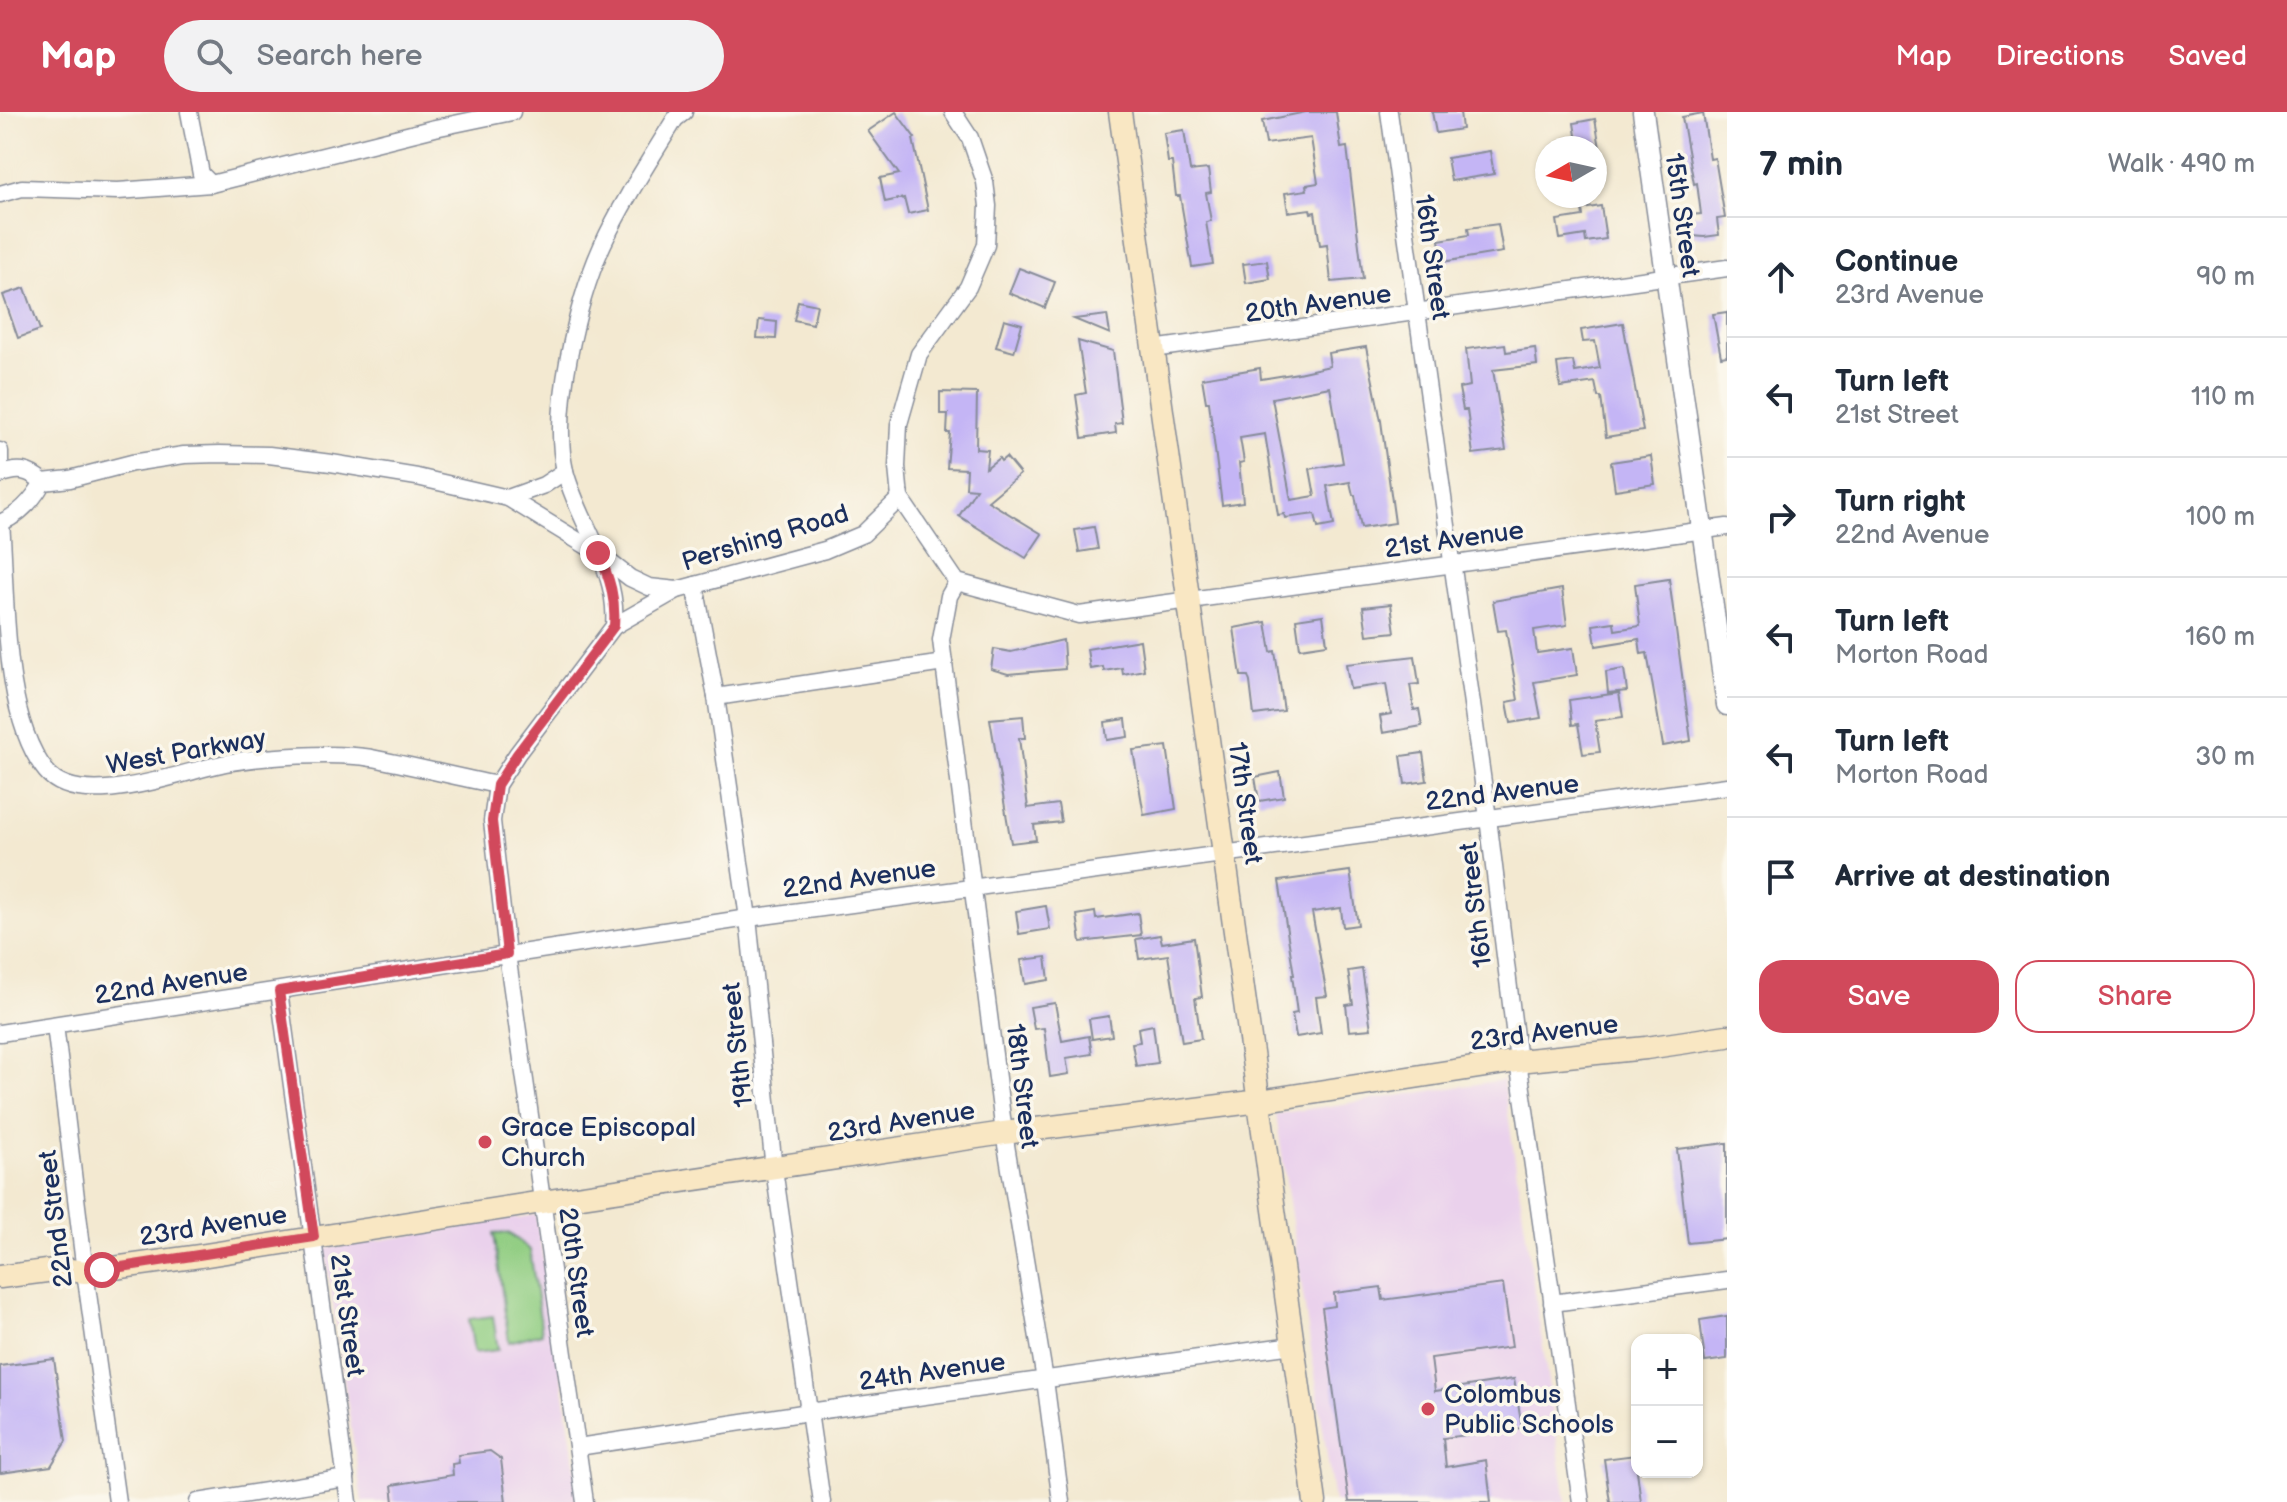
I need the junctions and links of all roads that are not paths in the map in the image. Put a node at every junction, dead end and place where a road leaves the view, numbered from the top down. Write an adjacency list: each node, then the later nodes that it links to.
1 (189, 112): 8 (street)
2 (512, 112): 8 (street)
3 (1120, 112): 13 (main road, 17th Street)
4 (1389, 112): 12 (street, 16th Street)
5 (1643, 112): 11 (street, 15th Street)
6 (956, 113): 19 (street)
7 (676, 114): 15 (street)
8 (211, 184): 9 (street)
9 (0, 194)
10 (1727, 268): 11 (street, 20th Avenue)
11 (1666, 276): 12 (street, 20th Avenue); 22 (street, 15th Street)
12 (1416, 314): 13 (street, 20th Avenue); 24 (street, 16th Street)
13 (1153, 349): 28 (main road, 17th Street)
14 (0, 451): 16 (street)
15 (565, 471): 18 (street); 23 (street)
16 (0, 474): 17 (street, Pershing Road)
17 (43, 482): 18 (street, Pershing Road); 20 (street)
18 (508, 498): 23 (street, Pershing Road)
19 (900, 498): 25 (street); 26 (street, Pershing Road)
20 (0, 523): 33 (street, West Parkway)
21 (1727, 527): 22 (street, 21st Avenue)
22 (1702, 530): 24 (street, 21st Avenue); 32 (street, 15th Street)
23 (598, 553): 27 (street, Pershing Road); 29 (street)
24 (1453, 564): 28 (street, 21st Avenue); 35 (street, 16th Street)
25 (957, 582): 28 (street); 30 (street, 18th Street)
26 (695, 585): 27 (street, Pershing Road); 31 (street, 19th Street)
27 (677, 590): 29 (street, Pershing Road)
28 (1188, 600): 36 (main road, 17th Street)
29 (614, 626): 33 (street)
30 (944, 663): 31 (street); 37 (street, 18th Street)
31 (716, 697): 38 (street, 19th Street)
32 (1727, 705)
33 (497, 785): 39 (street, 20th Street)
34 (1727, 786): 35 (street, 22nd Avenue)
35 (1488, 818): 36 (street, 22nd Avenue); 44 (street, 16th Street)
36 (1224, 852): 37 (street, 22nd Avenue); 45 (main road, 17th Street)
37 (974, 886): 38 (street, 22nd Avenue); 46 (street, 18th Street)
38 (748, 918): 39 (street, 22nd Avenue); 47 (street, 19th Street)
39 (507, 954): 40 (street, 22nd Avenue); 48 (street, 20th Street)
40 (279, 991): 41 (street, 22nd Avenue); 49 (street, 21st Street)
41 (55, 1025): 42 (street, 22nd Avenue); 50 (street, 22nd Street)
42 (0, 1033)
43 (1727, 1036): 44 (main road, 23rd Avenue)
44 (1518, 1061): 45 (main road, 23rd Avenue); 54 (street, 16th Street)
45 (1260, 1101): 46 (main road, 23rd Avenue); 55 (main road, 17th Street)
46 (1004, 1133): 47 (main road, 23rd Avenue); 56 (street, 18th Street)
47 (774, 1169): 48 (main road, 23rd Avenue); 57 (street, 19th Street)
48 (542, 1202): 49 (main road, 23rd Avenue); 58 (street, 20th Street)
49 (314, 1237): 50 (main road, 23rd Avenue); 59 (street, 21st Street)
50 (85, 1272): 51 (main road, 23rd Avenue); 53 (main road, 23rd Avenue); 60 (street, 22nd Street)
51 (0, 1277)
52 (1727, 1280): 54 (street)
53 (0, 1292)
54 (1552, 1303): 67 (street, 16th Street)
55 (1293, 1345): 56 (street, 24th Avenue); 66 (main road, 17th Street)
56 (1045, 1380): 57 (street, 24th Avenue); 65 (street, 18th Street)
57 (809, 1412): 58 (street, 24th Avenue); 64 (street, 19th Street)
58 (578, 1447): 63 (street, 20th Street)
59 (346, 1478): 61 (street); 62 (street, 21st Street)
60 (117, 1502)
61 (198, 1502)
62 (349, 1502)
63 (585, 1502)
64 (822, 1502)
65 (1061, 1502)
66 (1315, 1502)
67 (1581, 1502)

